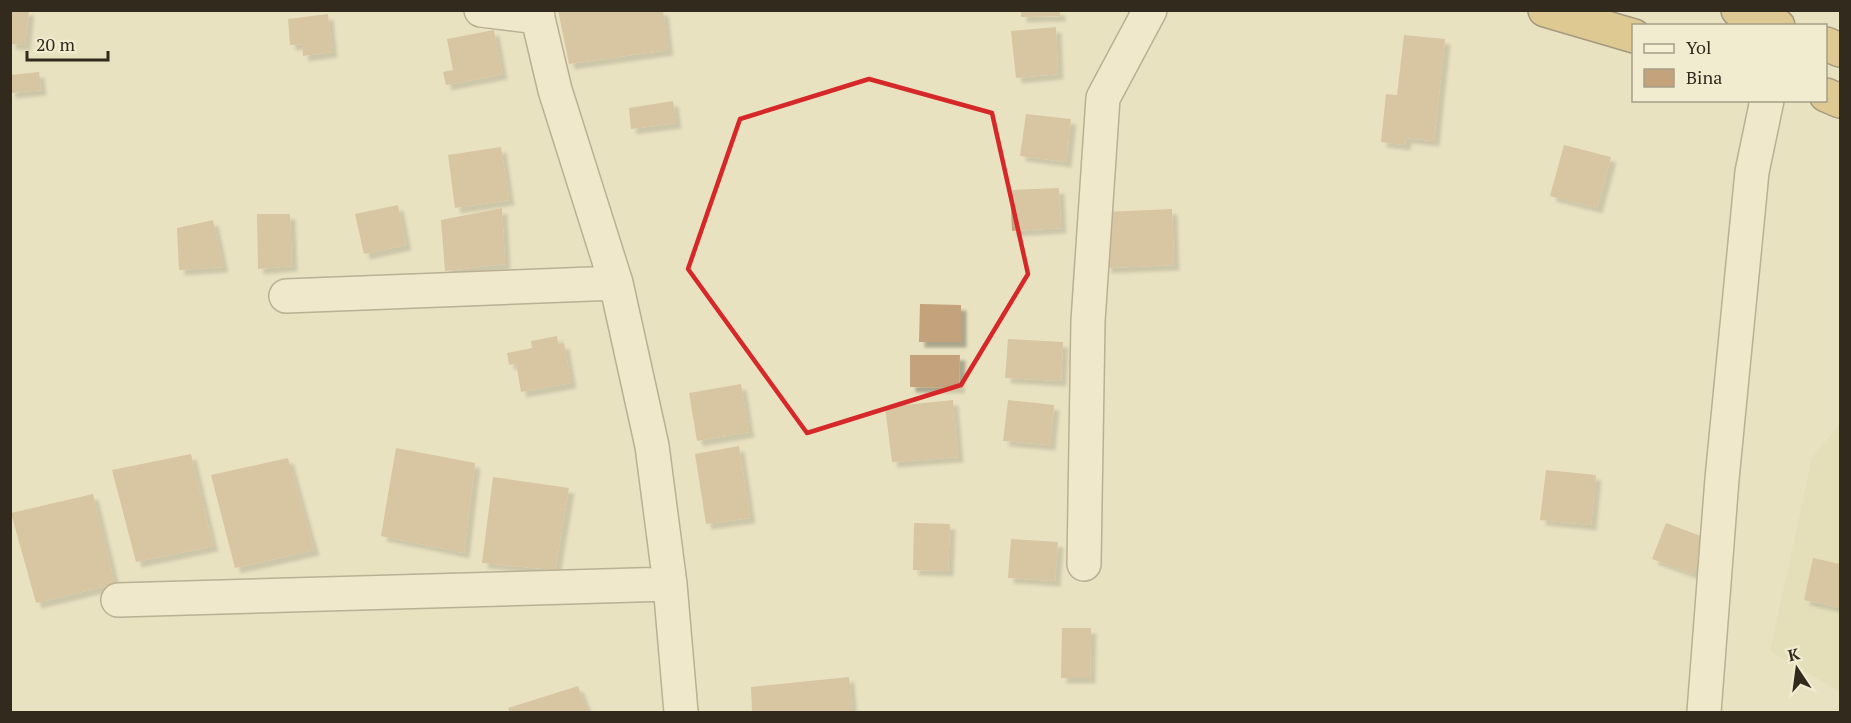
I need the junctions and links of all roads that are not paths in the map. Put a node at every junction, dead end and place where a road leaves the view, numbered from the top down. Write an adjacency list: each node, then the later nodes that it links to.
1 (481, 10): 5 (street)
2 (1150, 10): 11 (street)
3 (1545, 10): 7 (highway)
4 (1737, 10): 6 (highway)
5 (537, 14): 9 (street)
6 (1773, 24)
7 (1632, 35)
8 (1767, 102): 15 (street)
9 (616, 283): 10 (street); 12 (street)
10 (286, 296)
11 (1084, 564)
12 (670, 584): 13 (street); 14 (street)
13 (118, 600)
14 (681, 712)
15 (1704, 712)

